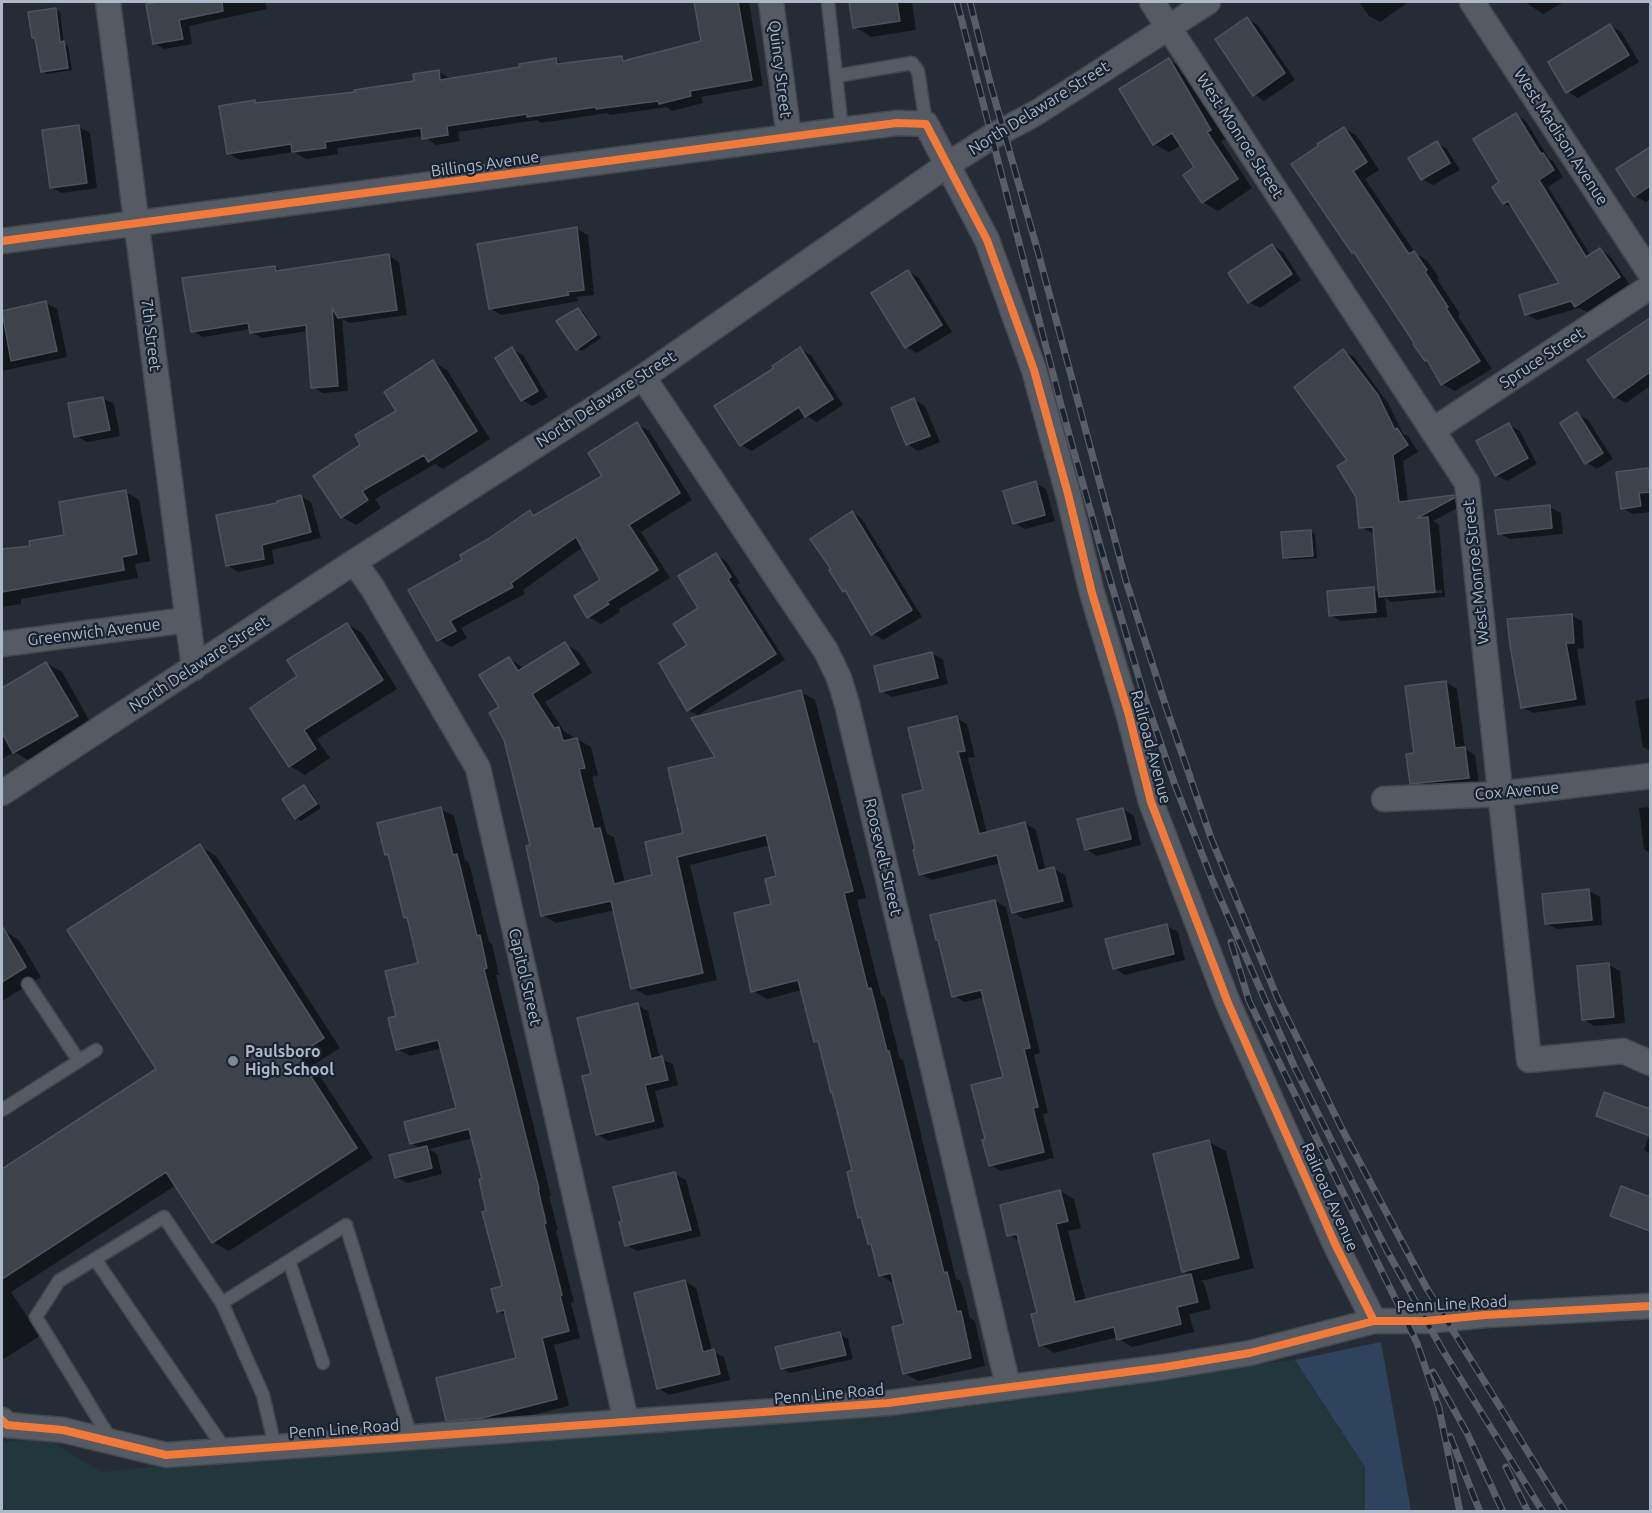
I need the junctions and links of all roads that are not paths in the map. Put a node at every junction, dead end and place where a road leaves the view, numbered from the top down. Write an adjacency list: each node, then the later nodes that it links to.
1 (108, 2): 13 (street, 7th Street)
2 (771, 2): 11 (street, Quincy Street)
3 (828, 2): 8 (lane)
4 (1152, 2): 7 (street, West Monroe Street)
5 (1208, 2): 7 (street, North Delaware Street)
6 (1472, 2): 15 (street, West Madison Avenue)
7 (1169, 27): 12 (street, North Delaware Street); 18 (street, West Monroe Street)
8 (836, 76): 9 (lane); 10 (lane)
9 (926, 124): 10 (street, Billings Avenue); 12 (street)
10 (842, 130): 11 (street, Billings Avenue)
11 (789, 137): 13 (street, Billings Avenue)
12 (947, 165): 17 (street, North Delaware Street); 36 (street, Railroad Avenue)
13 (136, 224): 14 (street, Billings Avenue); 20 (street, 7th Street)
14 (2, 241)
15 (1650, 273)
16 (1650, 286): 18 (street, Spruce Street)
17 (643, 377): 19 (street, North Delaware Street); 38 (street, Roosevelt Street)
18 (1433, 430): 25 (street, West Monroe Street)
19 (354, 562): 22 (street, North Delaware Street); 39 (street, Capitol Street)
20 (188, 620): 21 (street, Greenwich Avenue); 22 (street, 7th Street)
21 (2, 644)
22 (194, 668): 24 (street, North Delaware Street)
23 (1650, 777): 25 (street, Cox Avenue)
24 (2, 793)
25 (1500, 794): 26 (street, Cox Avenue); 30 (street, West Monroe Street)
26 (1384, 799)
27 (28, 984): 29 (lane)
28 (96, 1050): 29 (lane)
29 (79, 1061): 31 (lane)
30 (1650, 1063)
31 (2, 1107)
32 (95, 1259): 34 (lane); 42 (lane); 44 (lane)
33 (289, 1261): 34 (lane); 37 (lane); 41 (lane)
34 (222, 1303): 43 (lane)
35 (1650, 1306): 36 (street, Penn Line Road)
36 (1374, 1321): 38 (street, Penn Line Road)
37 (323, 1363)
38 (1008, 1386): 39 (street, Penn Line Road)
39 (627, 1421): 41 (street, Penn Line Road)
40 (3, 1424): 42 (street, Penn Line Road)
41 (411, 1437): 43 (street, Penn Line Road)
42 (112, 1442): 44 (street, Penn Line Road)
43 (275, 1447): 44 (street, Penn Line Road)
44 (226, 1451)

